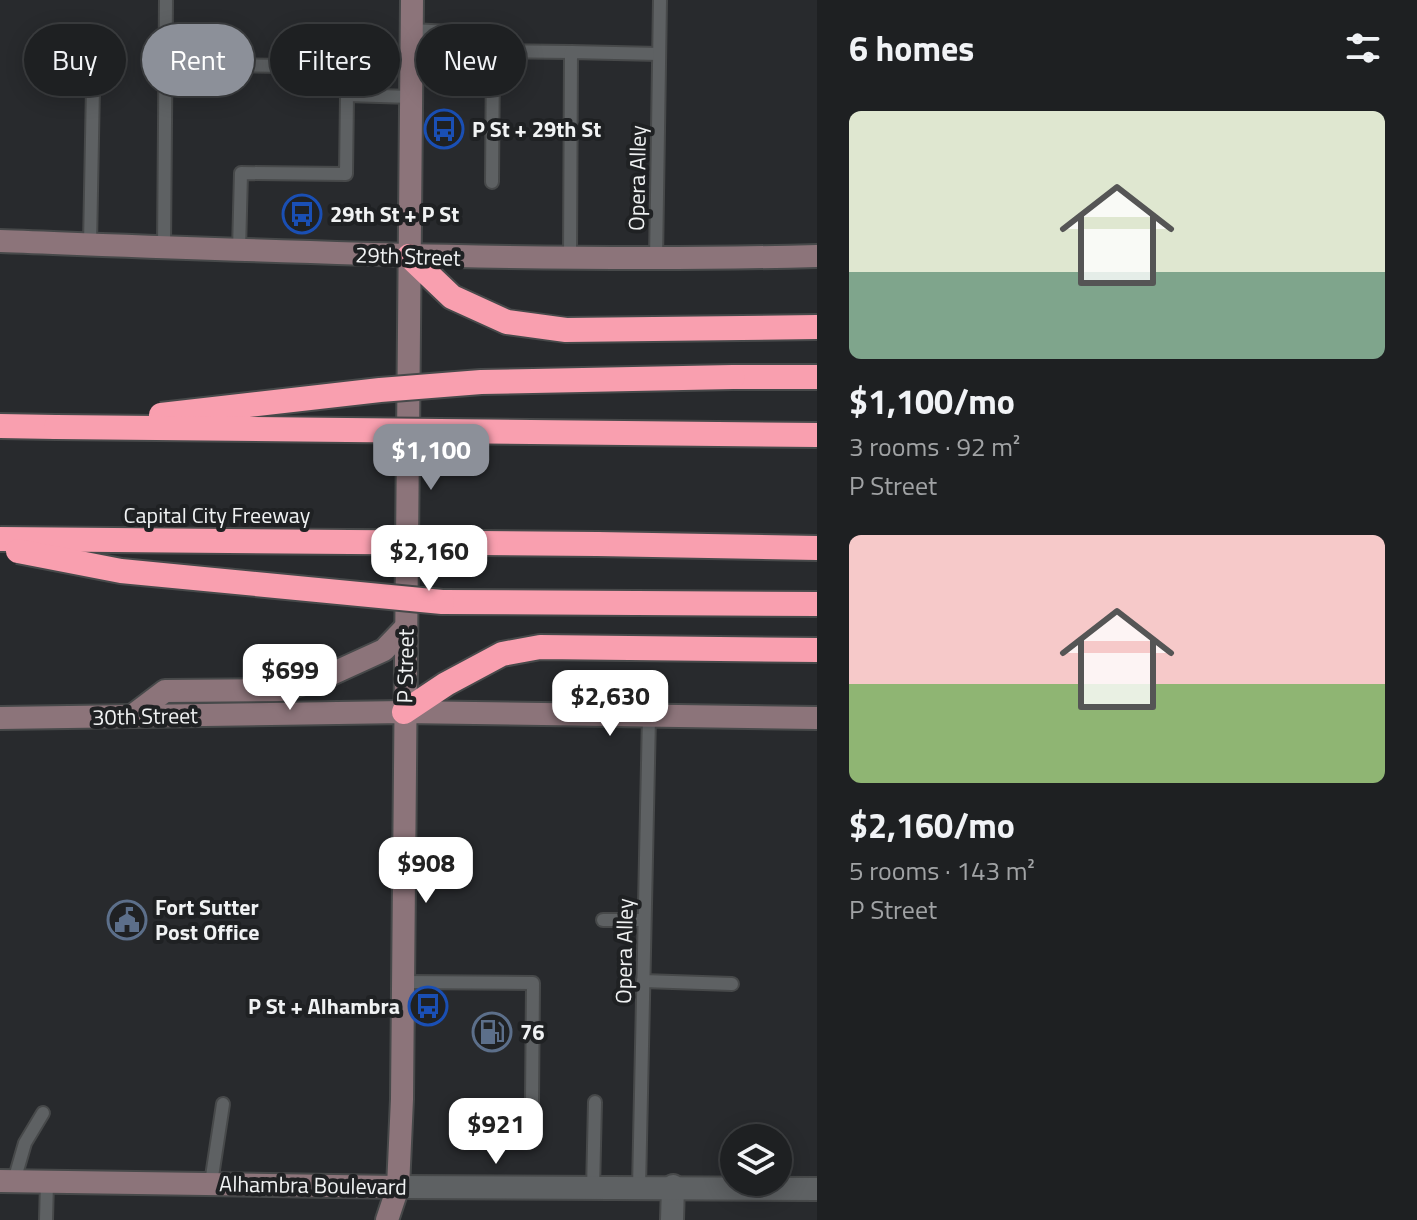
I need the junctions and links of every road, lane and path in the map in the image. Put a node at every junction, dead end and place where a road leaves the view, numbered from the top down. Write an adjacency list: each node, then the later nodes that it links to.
1 (166, 0): 4 (lane)
2 (412, 0): 5 (main road, P Street)
3 (660, 0): 9 (lane, Opera Alley)
4 (166, 24)
5 (412, 30): 6 (lane); 15 (main road, P Street)
6 (416, 30)
7 (526, 51): 8 (lane)
8 (571, 52): 9 (lane); 23 (lane)
9 (659, 54): 24 (lane, Opera Alley)
10 (93, 96): 18 (lane)
11 (165, 96): 19 (lane)
12 (347, 96): 20 (lane)
13 (379, 96): 15 (lane)
14 (493, 96): 16 (lane)
15 (411, 97): 21 (main road, P Street)
16 (492, 182)
17 (0, 241): 18 (main road, 29th Street)
18 (90, 244): 19 (main road, 29th Street)
19 (164, 247): 20 (main road, 29th Street)
20 (239, 250): 21 (main road, 29th Street)
21 (409, 256): 23 (main road, 29th Street); 25 (highway); 34 (main road, P Street)
22 (817, 256): 24 (main road, 29th Street)
23 (570, 258): 24 (main road, 29th Street)
24 (656, 260)
25 (817, 327)
26 (817, 377): 28 (highway, bridge)
27 (0, 426): 28 (highway)
28 (56, 427): 29 (highway, bridge)
29 (817, 435)
30 (0, 539): 32 (highway, Capital City Freeway, bridge)
31 (0, 547): 33 (highway, bridge)
32 (817, 548)
33 (817, 604)
34 (406, 627): 36 (main road, P Street); 37 (main road)
35 (817, 650): 36 (highway)
36 (404, 712): 37 (main road, 30th Street); 38 (main road, 30th Street); 44 (main road, P Street)
37 (132, 716): 39 (main road, 30th Street)
38 (649, 716): 40 (main road, 30th Street); 42 (lane, Opera Alley)
39 (0, 718)
40 (817, 718)
41 (603, 920): 42 (lane)
42 (644, 920): 43 (lane, Opera Alley)
43 (643, 981): 45 (lane); 55 (lane, Opera Alley)
44 (403, 982): 46 (lane); 54 (main road, P Street)
45 (732, 984)
46 (532, 1102)
47 (595, 1102): 57 (lane)
48 (223, 1104): 52 (lane)
49 (43, 1113): 50 (lane)
50 (7, 1181): 51 (main road, Alhambra Boulevard)
51 (47, 1182): 52 (main road, Alhambra Boulevard); 58 (lane)
52 (211, 1183): 54 (main road, Alhambra Boulevard)
53 (673, 1186): 55 (street, Alhambra Boulevard); 56 (street, Alhambra Boulevard); 60 (street)
54 (398, 1187): 57 (street, Alhambra Boulevard); 59 (main road, P Street)
55 (639, 1188): 57 (street, Alhambra Boulevard)
56 (817, 1189)
57 (593, 1190)
58 (46, 1220)
59 (387, 1220)
60 (672, 1220)

